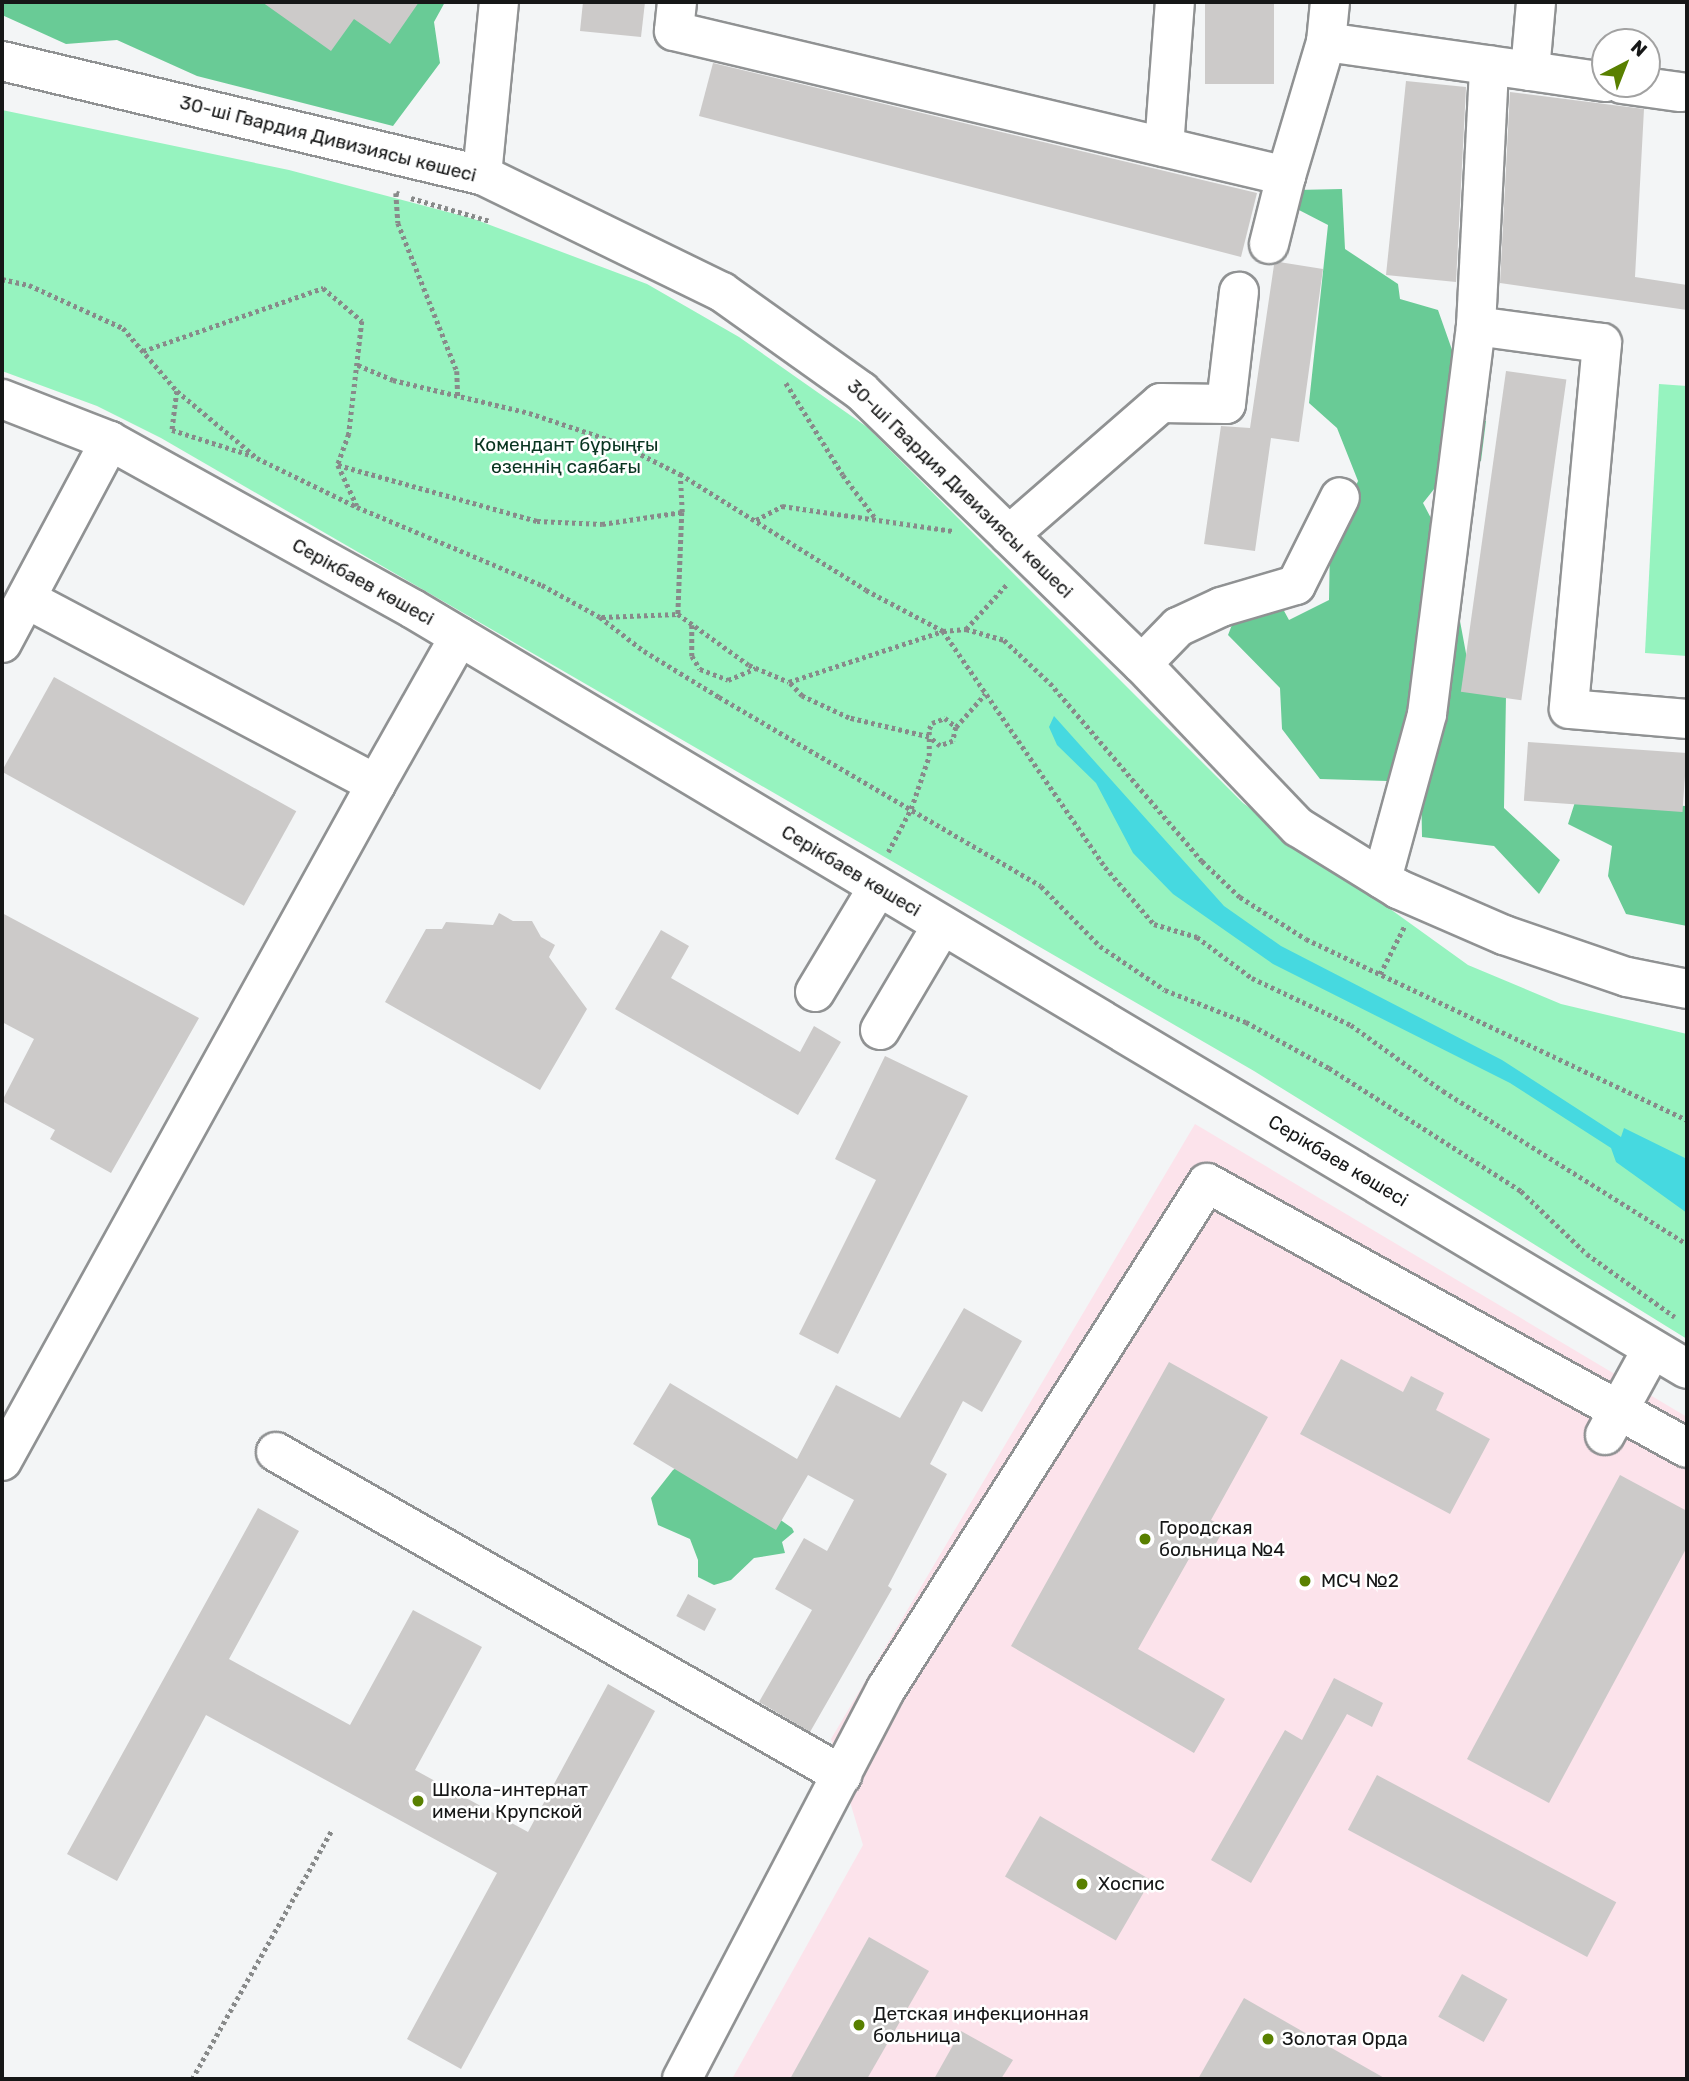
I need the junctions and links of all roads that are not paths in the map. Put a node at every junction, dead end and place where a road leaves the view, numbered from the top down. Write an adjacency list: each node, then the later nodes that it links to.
1 (499, 2): 14 (street)
2 (677, 2): 13 (street)
3 (1175, 2): 13 (street)
4 (1330, 2): 6 (street)
5 (1536, 2): 9 (street)
6 (1326, 42): 8 (street); 15 (street)
7 (2, 61): 14 (street, 30-ші Гвардия Дивизиясы көшесі)
8 (1489, 65): 9 (street); 18 (street)
9 (1530, 71): 10 (street)
10 (1591, 80)
11 (1661, 89): 12 (street)
12 (1681, 92)
13 (1164, 147): 15 (street)
14 (482, 175): 22 (street, 30-ші Гвардия Дивизиясы көшесі)
15 (1286, 176): 16 (street)
16 (1269, 244)
17 (1240, 292): 22 (street)
18 (1476, 326): 27 (street); 29 (street)
19 (2, 399): 20 (street, Серікбаев көшесі)
20 (110, 441): 23 (street); 24 (street, Серікбаев көшесі)
21 (1340, 497): 26 (street)
22 (1009, 535): 26 (street, 30-ші Гвардия Дивизиясы көшесі)
23 (27, 599): 25 (street); 28 (street)
24 (459, 637): 28 (street); 30 (street, Серікбаев көшесі)
25 (2, 643)
26 (1142, 664): 29 (street, 30-ші Гвардия Дивизиясы көшесі)
27 (1687, 719)
28 (376, 784): 38 (street)
29 (1382, 879): 32 (street, 30-ші Гвардия Дивизиясы көшесі)
30 (878, 887): 31 (street, Серікбаев көшесі); 33 (street)
31 (942, 925): 34 (street); 35 (street, Серікбаев көшесі)
32 (1687, 989)
33 (815, 992)
34 (880, 1030)
35 (1652, 1349): 36 (street, Серікбаев көшесі); 37 (street)
36 (1687, 1369)
37 (1611, 1422): 39 (street); 41 (street)
38 (7, 1442)
39 (1687, 1448)
40 (276, 1452): 41 (street)
41 (842, 1775): 42 (street)
42 (682, 2079)

